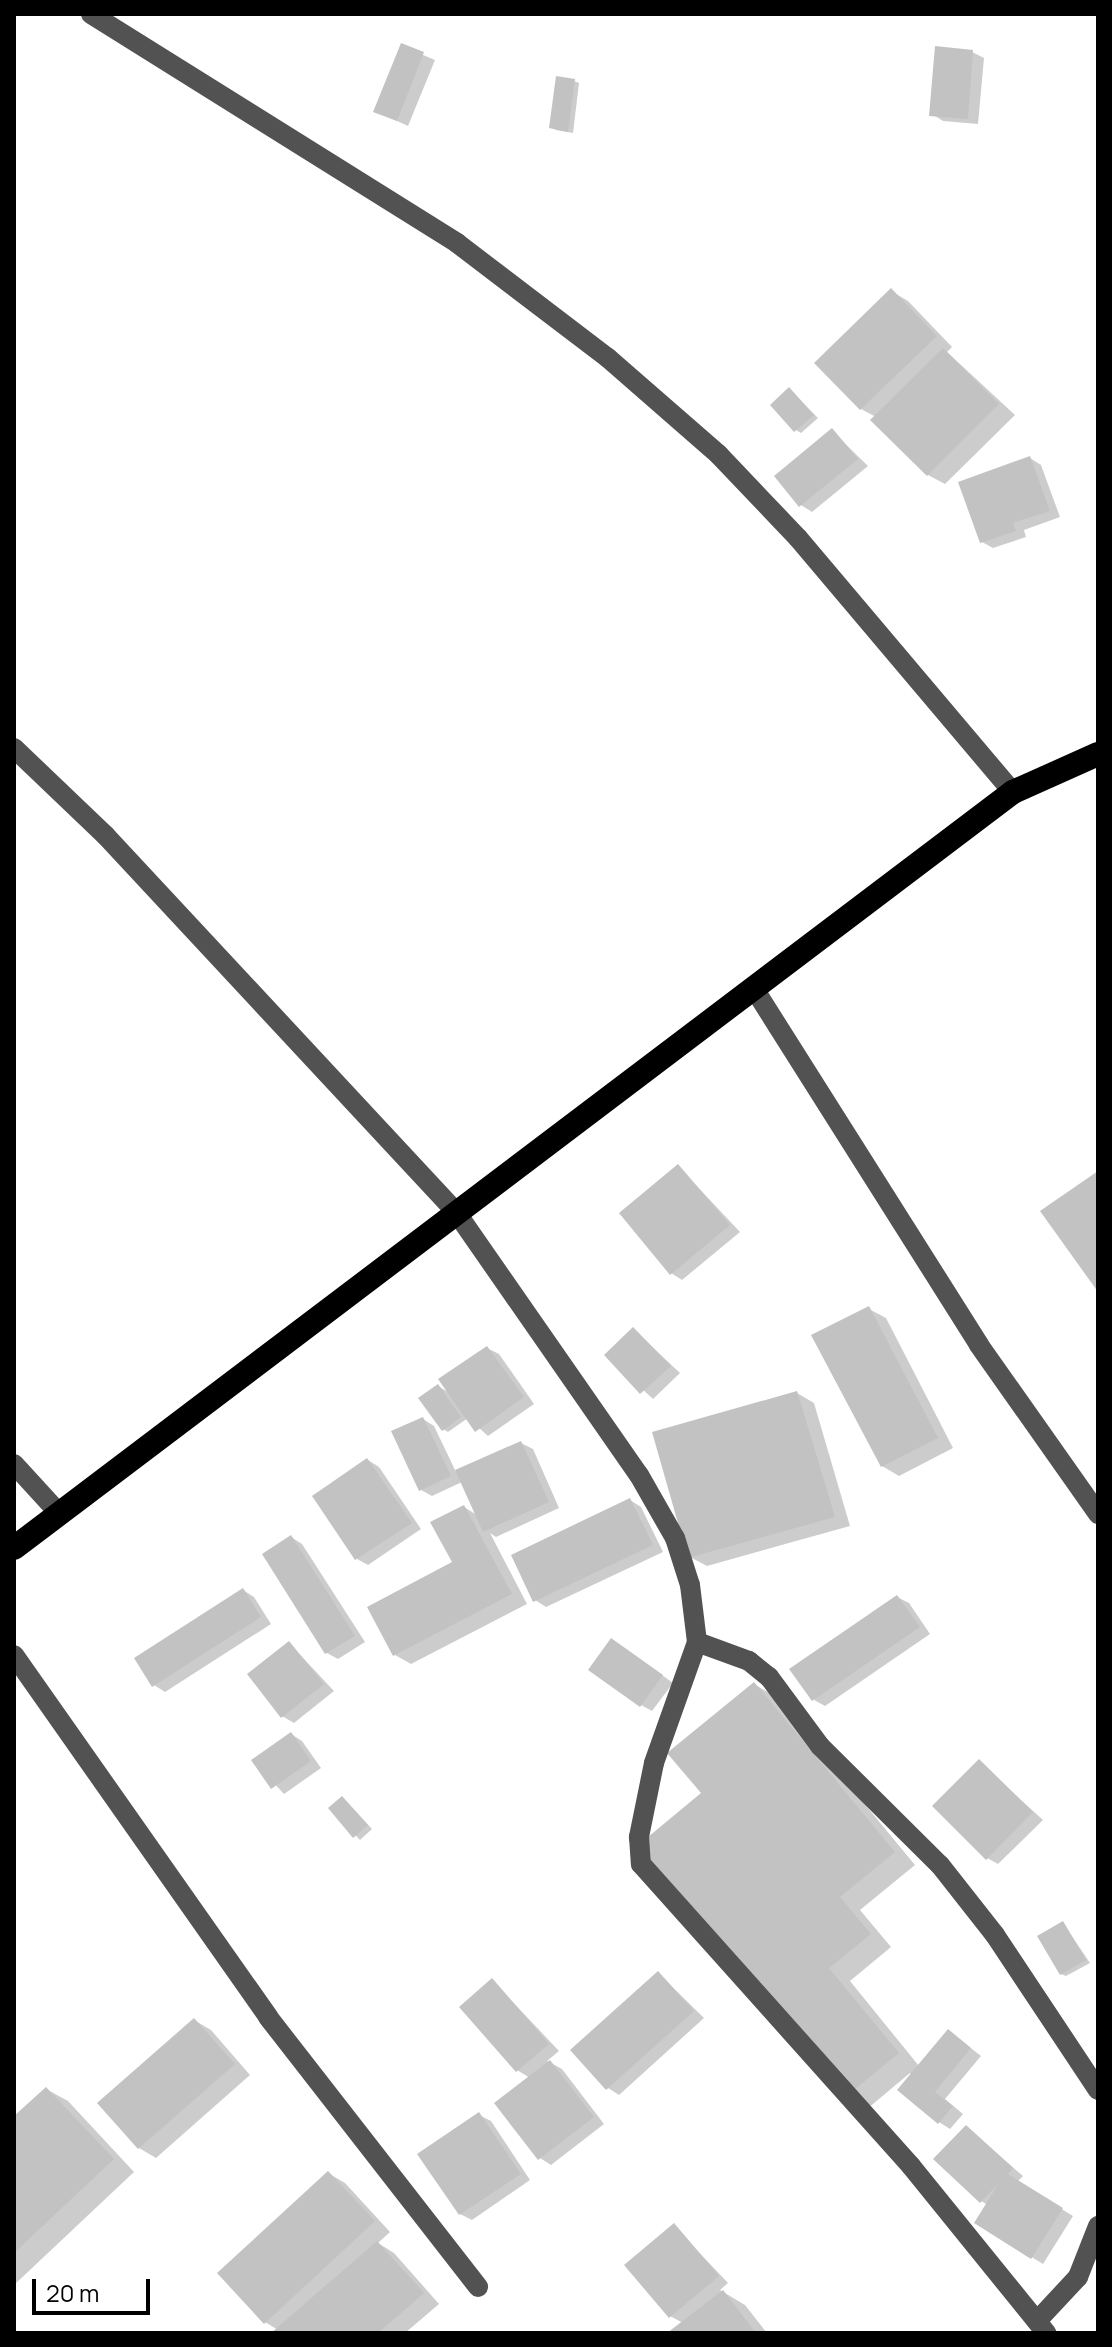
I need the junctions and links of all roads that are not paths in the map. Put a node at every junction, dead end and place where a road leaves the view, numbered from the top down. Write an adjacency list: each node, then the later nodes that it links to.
1 (91, 14): 4 (street)
2 (14, 748): 6 (street)
3 (1098, 754): 4 (highway)
4 (1013, 792): 5 (highway)
5 (753, 987): 6 (highway); 9 (street)
6 (456, 1212): 8 (highway); 11 (street)
7 (14, 1464): 8 (street)
8 (58, 1512): 10 (highway)
9 (1098, 1514)
10 (14, 1548)
11 (697, 1642): 13 (street); 16 (street)
12 (14, 1655): 15 (street)
13 (1098, 2090)
14 (1098, 2226): 16 (street)
15 (478, 2287)
16 (1042, 2327)

